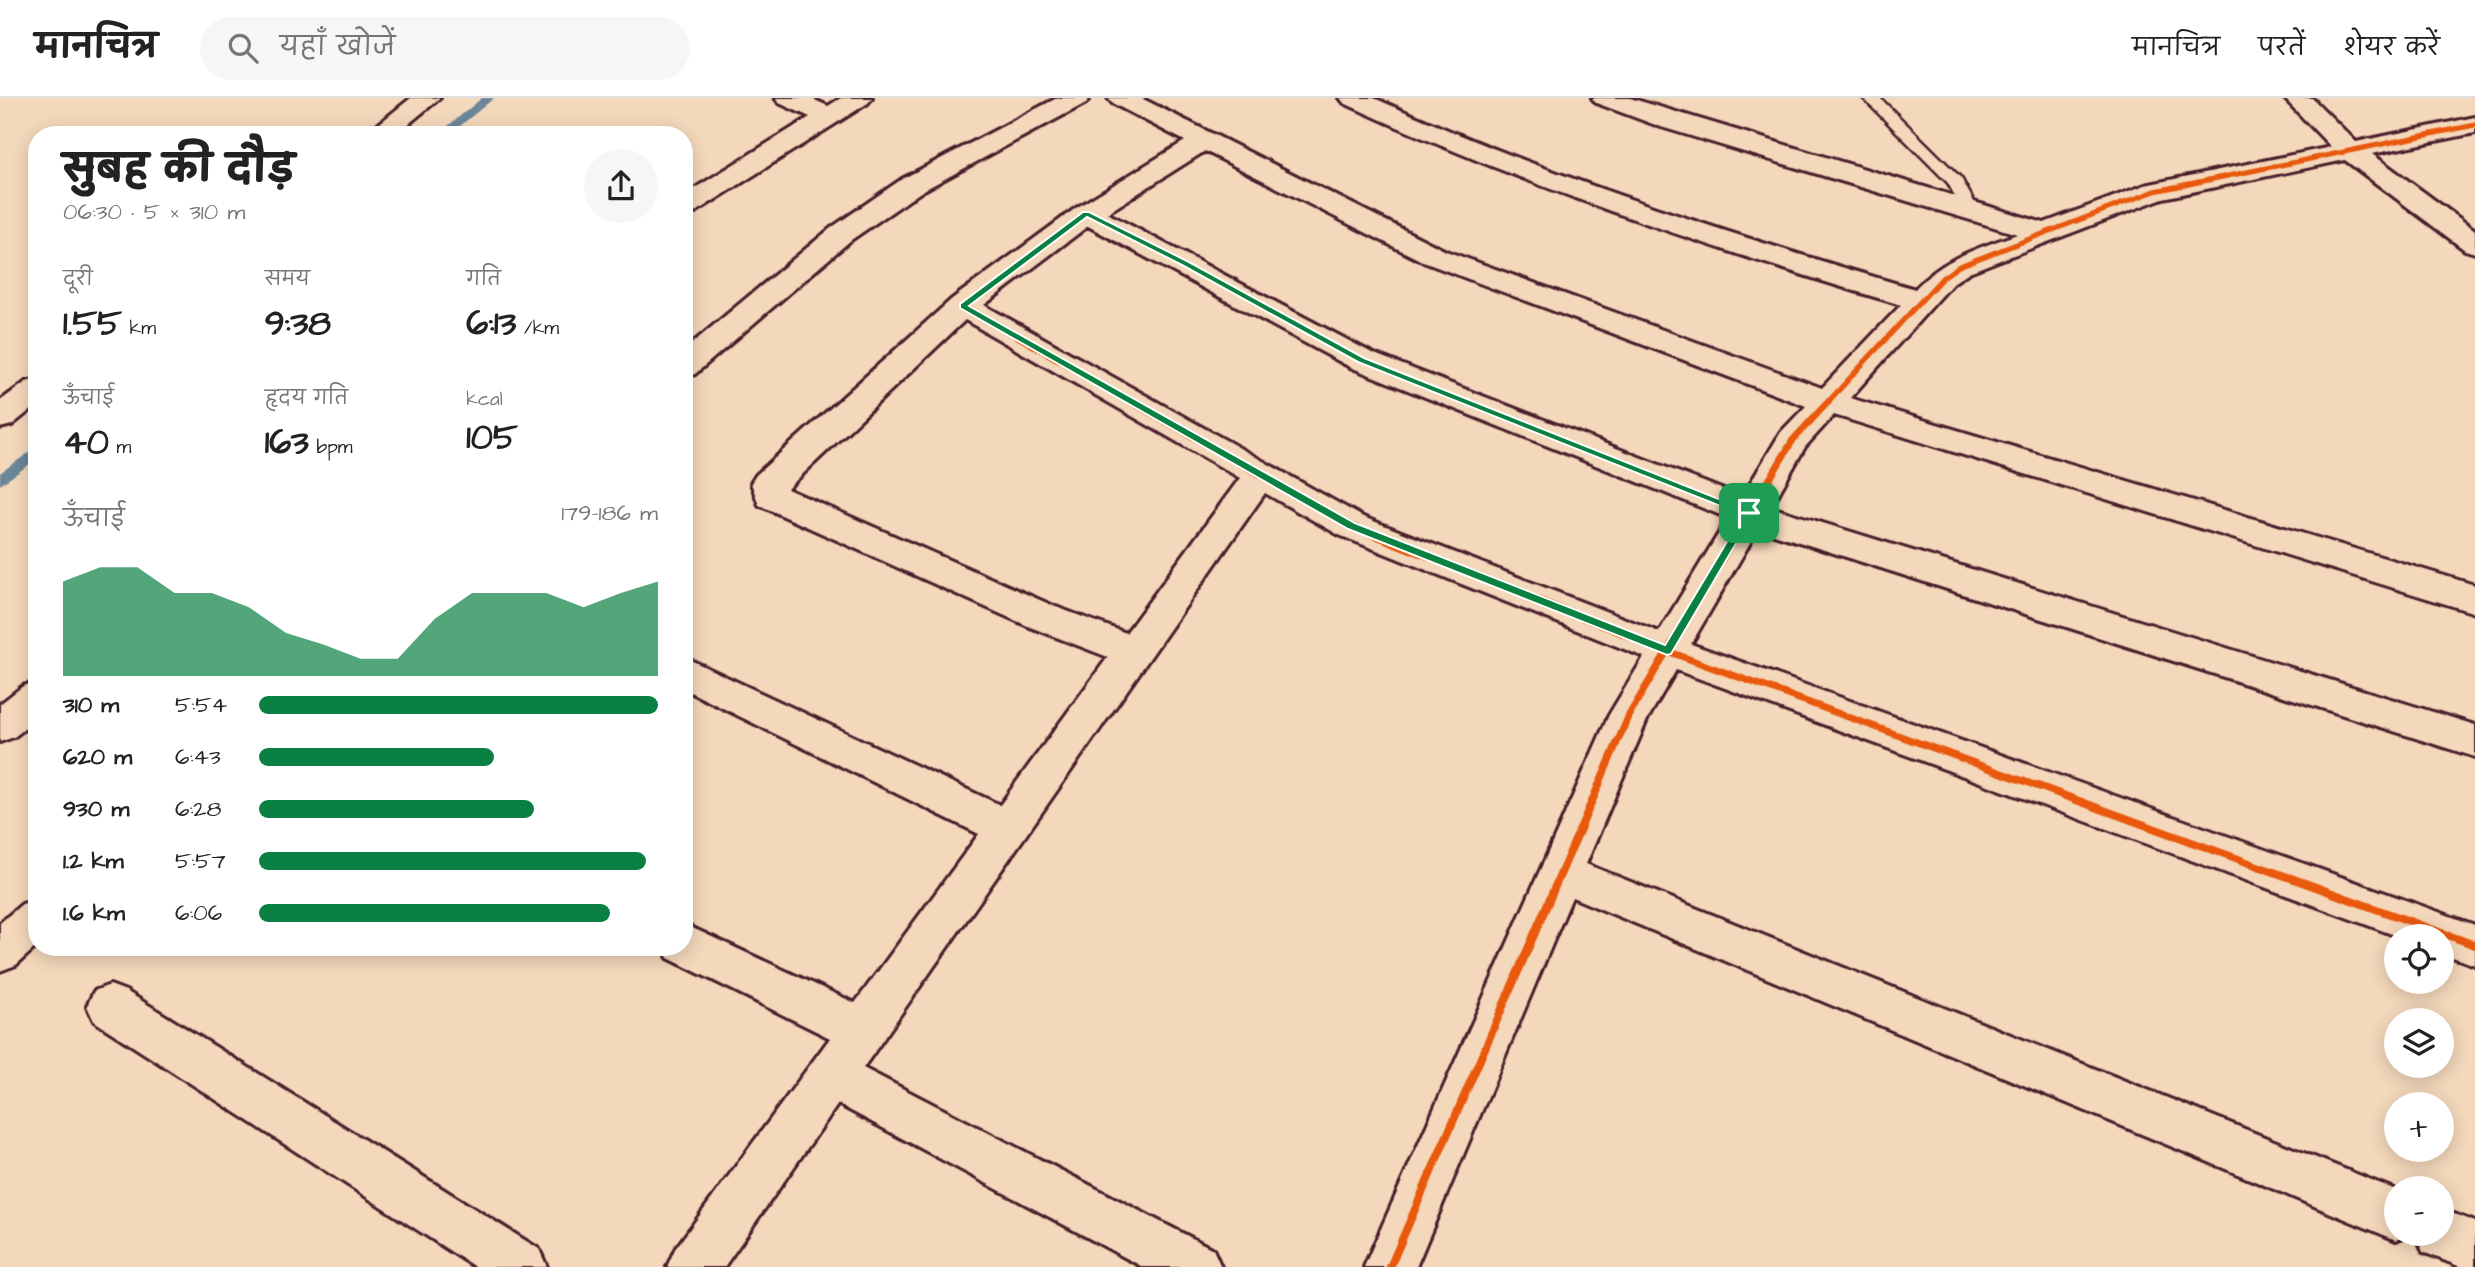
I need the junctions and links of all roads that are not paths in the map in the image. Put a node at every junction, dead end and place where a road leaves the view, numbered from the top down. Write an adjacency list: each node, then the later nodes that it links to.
1 (427, 98): 12 (street)
2 (788, 98): 10 (street)
3 (859, 98): 10 (street)
4 (1077, 98): 22 (street)
5 (1121, 98): 13 (street)
6 (1353, 98): 20 (street)
7 (1605, 98): 16 (street)
8 (1871, 98): 16 (lane)
9 (2297, 98): 14 (street)
10 (831, 116): 15 (street)
11 (2471, 116): 14 (street)
12 (390, 126)
13 (1204, 139): 17 (street); 24 (street)
14 (2351, 152): 18 (street); 19 (street)
15 (693, 201)
16 (1971, 211): 18 (street)
17 (1086, 214): 21 (street); 27 (street)
18 (2046, 233): 20 (street)
19 (2475, 244)
20 (1921, 301): 24 (street)
21 (963, 306): 26 (street); 30 (street)
22 (693, 359)
23 (28, 396): 25 (street)
24 (1828, 402): 27 (street); 28 (street)
25 (0, 417)
26 (1259, 475): 29 (street); 30 (street)
27 (1749, 513): 29 (street); 34 (street)
28 (2475, 599)
29 (1667, 650): 36 (street); 38 (street)
30 (1133, 653): 35 (street)
31 (693, 676): 35 (street)
32 (28, 704): 33 (street)
33 (0, 726)
34 (2475, 741)
35 (1009, 828): 42 (street)
36 (1560, 873): 44 (street); 50 (street)
37 (28, 926): 40 (street)
38 (2475, 945)
39 (693, 948): 42 (street)
40 (0, 951)
41 (110, 1006): 47 (street)
42 (864, 1031): 43 (street)
43 (832, 1076): 48 (street); 49 (street)
44 (2384, 1210)
45 (2454, 1239): 46 (street)
46 (2475, 1247)
47 (521, 1267)
48 (693, 1267)
49 (1195, 1267)
50 (1390, 1267)

